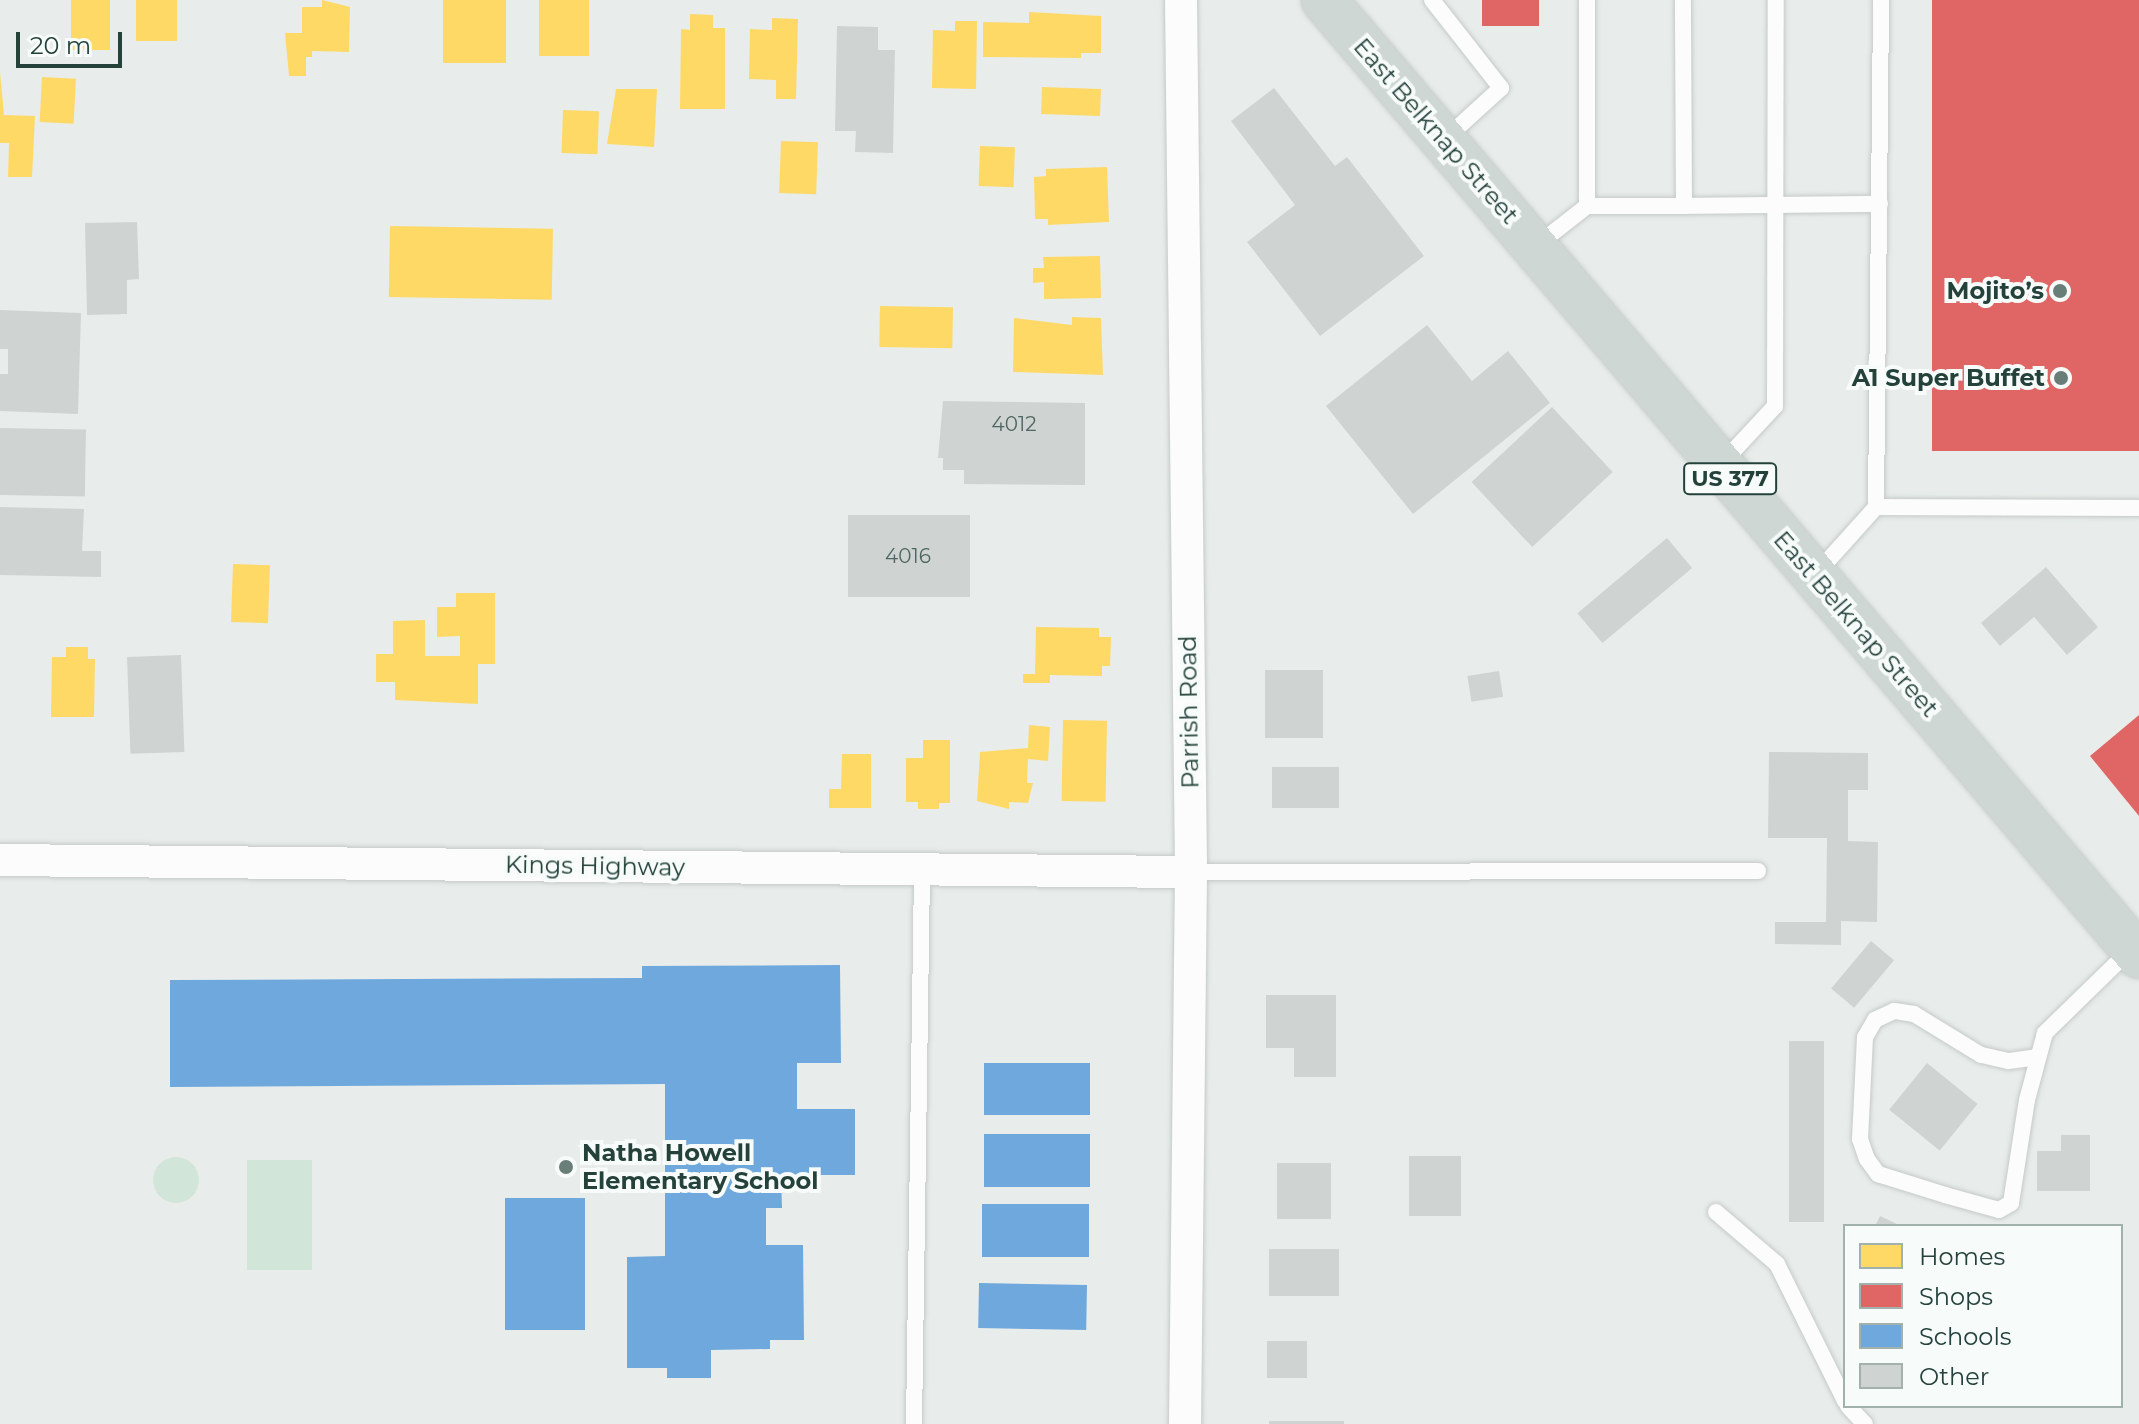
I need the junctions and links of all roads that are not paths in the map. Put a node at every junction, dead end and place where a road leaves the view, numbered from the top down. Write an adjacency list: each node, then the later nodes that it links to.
1 (1181, 0): 21 (street, Parrish Road)
2 (1432, 0): 8 (lane)
3 (1587, 0): 11 (lane)
4 (1683, 0): 12 (lane)
5 (1776, 0): 10 (lane)
6 (1881, 0): 9 (lane)
7 (1329, 1): 8 (main road, East Belknap Street / US 377)
8 (1444, 140): 13 (main road, East Belknap Street / US 377)
9 (1880, 204): 10 (lane); 15 (lane)
10 (1775, 205): 12 (lane); 14 (lane)
11 (1587, 206): 12 (lane); 13 (lane)
12 (1684, 206)
13 (1535, 247): 14 (main road, East Belknap Street / US 377)
14 (1719, 466): 17 (main road, East Belknap Street / US 377)
15 (1876, 507): 16 (lane); 17 (lane)
16 (2139, 508)
17 (1815, 576): 22 (main road, East Belknap Street / US 377)
18 (0, 860): 19 (street, Kings Highway)
19 (922, 869): 21 (street, Kings Highway); 27 (lane)
20 (1758, 871): 21 (lane)
21 (1191, 872): 28 (street, Parrish Road)
22 (2136, 952): 23 (lane)
23 (2038, 1057): 23 (lane)
24 (1716, 1212): 25 (lane)
25 (1843, 1397)
26 (1850, 1408): 29 (lane)
27 (914, 1424)
28 (1185, 1424)
29 (1865, 1424)

